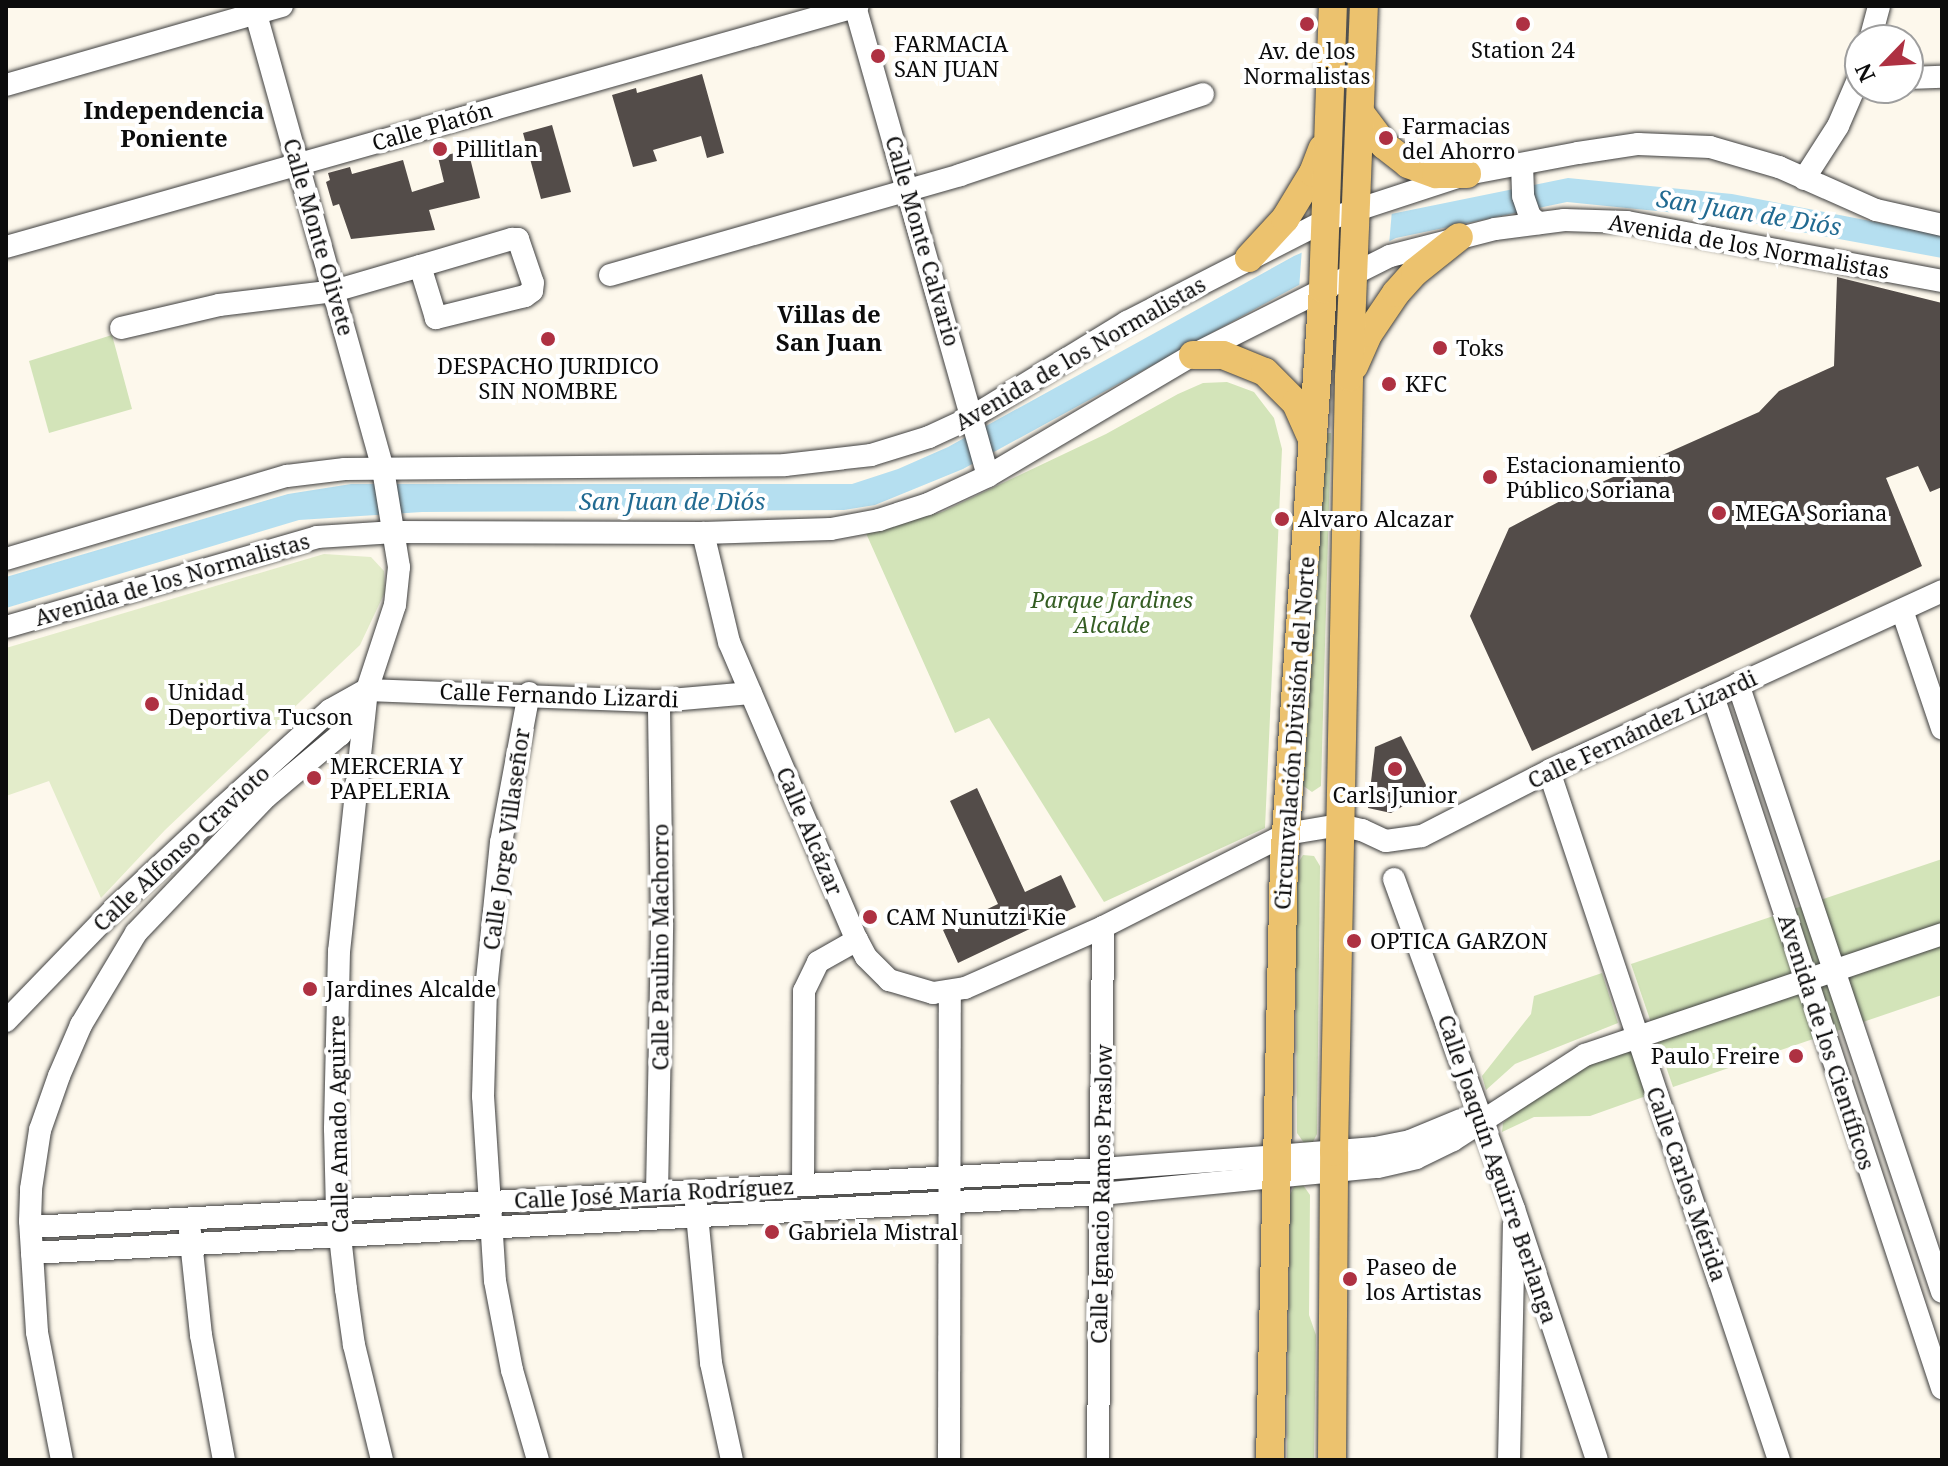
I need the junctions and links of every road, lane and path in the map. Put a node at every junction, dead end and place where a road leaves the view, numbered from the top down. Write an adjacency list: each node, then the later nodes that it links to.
1 (282, 6): 5 (street)
2 (856, 6): 11 (street, Calle Platón); 15 (street, Calle Monte Calvario)
3 (1333, 6): 10 (main road, Circunvalación División del Norte)
4 (1364, 6): 9 (main road, Circunvalación División del Norte)
5 (255, 10): 6 (street); 11 (street, Calle Monte Olivete)
6 (6, 85)
7 (1203, 94): 15 (street)
8 (1848, 104): 14 (street)
9 (1361, 114): 13 (main road); 16 (main road, Circunvalación División del Norte)
10 (1329, 121): 19 (main road, Circunvalación División del Norte); 22 (main road)
11 (298, 164): 21 (street, Calle Platón); 28 (street, Calle Monte Olivete)
12 (1521, 169): 13 (street, Avenida de los Normalistas); 14 (street, Avenida de los Normalistas); 17 (street)
13 (1467, 174): 16 (street, Avenida de los Normalistas)
14 (1804, 179): 18 (street, Avenida de los Normalistas)
15 (909, 189): 25 (street); 32 (street, Calle Monte Calvario)
16 (1356, 210): 19 (street, Avenida de los Normalistas); 24 (main road, Circunvalación División del Norte)
17 (1534, 220): 20 (street, Avenida de los Normalistas); 26 (street, Avenida de los Normalistas)
18 (1942, 225)
19 (1326, 226): 22 (street, Avenida de los Normalistas); 27 (main road, Circunvalación División del Norte)
20 (1459, 237): 24 (street, Avenida de los Normalistas); 31 (main road)
21 (6, 247)
22 (1249, 258): 32 (street, Avenida de los Normalistas)
23 (420, 266): 23 (street); 28 (street)
24 (1352, 271): 27 (street, Avenida de los Normalistas); 31 (main road, Circunvalación División del Norte)
25 (610, 275)
26 (1942, 281)
27 (1323, 286): 30 (street, Avenida de los Normalistas); 33 (main road, Circunvalación División del Norte)
28 (334, 291): 29 (street); 35 (street, Calle Monte Olivete)
29 (121, 328)
30 (1193, 355): 33 (main road); 34 (street, Avenida de los Normalistas)
31 (1349, 377): 50 (main road, Circunvalación División del Norte)
32 (973, 422): 34 (street, Calle Monte Calvario); 35 (street, Avenida de los Normalistas)
33 (1312, 444): 51 (main road, Circunvalación División del Norte)
34 (987, 471): 37 (street, Avenida de los Normalistas)
35 (384, 472): 36 (street, Calle Monte Olivete); 38 (street, Avenida de los Normalistas)
36 (394, 528): 37 (street, Avenida de los Normalistas); 41 (street, Avenida de los Normalistas); 43 (street, Calle Monte Olivete)
37 (703, 533): 45 (street, Calle Alcázar)
38 (6, 559)
39 (1942, 591): 40 (street, Calle Fernández Lizardi)
40 (1902, 610): 42 (street, Calle Fernández Lizardi); 48 (street)
41 (6, 627)
42 (1738, 684): 46 (street, Calle Fernández Lizardi); 58 (street, Avenida de los Científicos)
43 (367, 690): 44 (street, Calle Fernando Lizardi); 53 (street); 55 (street, Calle Alfonso Cravioto); 75 (street, Calle Amado Aguirre)
44 (529, 693): 47 (street, Calle Fernando Lizardi); 72 (street, Calle Jorge Villaseñor)
45 (751, 693): 47 (street, Calle Fernando Lizardi); 57 (street, Calle Alcázar)
46 (1713, 696): 49 (street, Calle Fernández Lizardi); 59 (street, Avenida de los Científicos)
47 (659, 701): 70 (street, Calle Paulino Machorro)
48 (1942, 728)
49 (1549, 771): 50 (street, Calle Fernández Lizardi); 62 (street, Calle Carlos Mérida)
50 (1340, 825): 51 (street, Calle Alcázar); 64 (main road, Circunvalación División del Norte)
51 (1286, 834): 54 (street, Calle Alcázar); 65 (main road, Circunvalación División del Norte)
52 (1394, 879): 63 (street, Calle Joaquín Aguirre Berlanga)
53 (160, 907): 55 (street); 78 (street)
54 (1103, 927): 60 (street, Calle Alcázar); 66 (street, Calle Ignacio Ramos Praslow)
55 (91, 934): 61 (street, Calle Alfonso Cravioto)
56 (1942, 934): 58 (street)
57 (857, 940): 60 (street, Calle Alcázar); 68 (street)
58 (1833, 970): 59 (street); 83 (street, Avenida de los Científicos)
59 (1806, 979): 62 (street); 84 (street, Avenida de los Científicos)
60 (950, 992): 67 (street)
61 (6, 1021)
62 (1637, 1035): 63 (street); 96 (street, Calle Carlos Mérida)
63 (1482, 1116): 64 (street); 74 (street, Calle Joaquín Aguirre Berlanga)
64 (1334, 1162): 65 (street); 93 (main road, Circunvalación División del Norte)
65 (1275, 1166): 66 (street, Calle José María Rodríguez); 71 (street, Calle José María Rodríguez); 92 (main road, Circunvalación División del Norte)
66 (1101, 1169): 67 (street, Calle José María Rodríguez); 71 (street, Calle Ignacio Ramos Praslow)
67 (951, 1177): 68 (street, Calle José María Rodríguez); 73 (street)
68 (803, 1185): 69 (street, Calle José María Rodríguez)
69 (695, 1191): 70 (street, Calle José María Rodríguez); 77 (street)
70 (657, 1193): 72 (street, Calle José María Rodríguez)
71 (1101, 1194): 73 (street, Calle José María Rodríguez); 91 (street, Calle Ignacio Ramos Praslow)
72 (487, 1202): 75 (street, Calle José María Rodríguez); 79 (street, Calle Jorge Villaseñor)
73 (951, 1203): 77 (street, Calle José María Rodríguez); 90 (street)
74 (1514, 1209): 94 (street); 95 (street, Calle Joaquín Aguirre Berlanga)
75 (337, 1210): 76 (street, Calle José María Rodríguez); 80 (street, Calle Amado Aguirre)
76 (189, 1218): 78 (street, Calle José María Rodríguez); 81 (street)
77 (697, 1219): 79 (street, Calle José María Rodríguez); 89 (street)
78 (31, 1227): 82 (street)
79 (489, 1228): 80 (street, Calle José María Rodríguez); 88 (street, Calle Jorge Villaseñor)
80 (339, 1236): 81 (street, Calle José María Rodríguez); 87 (street, Calle Amado Aguirre)
81 (191, 1244): 82 (street, Calle José María Rodríguez); 86 (street)
82 (32, 1253): 85 (street)
83 (1942, 1292)
84 (1942, 1388)
85 (62, 1460)
86 (224, 1460)
87 (382, 1460)
88 (538, 1460)
89 (732, 1460)
90 (949, 1460)
91 (1098, 1460)
92 (1270, 1460)
93 (1332, 1460)
94 (1509, 1460)
95 (1597, 1460)
96 (1779, 1460)

